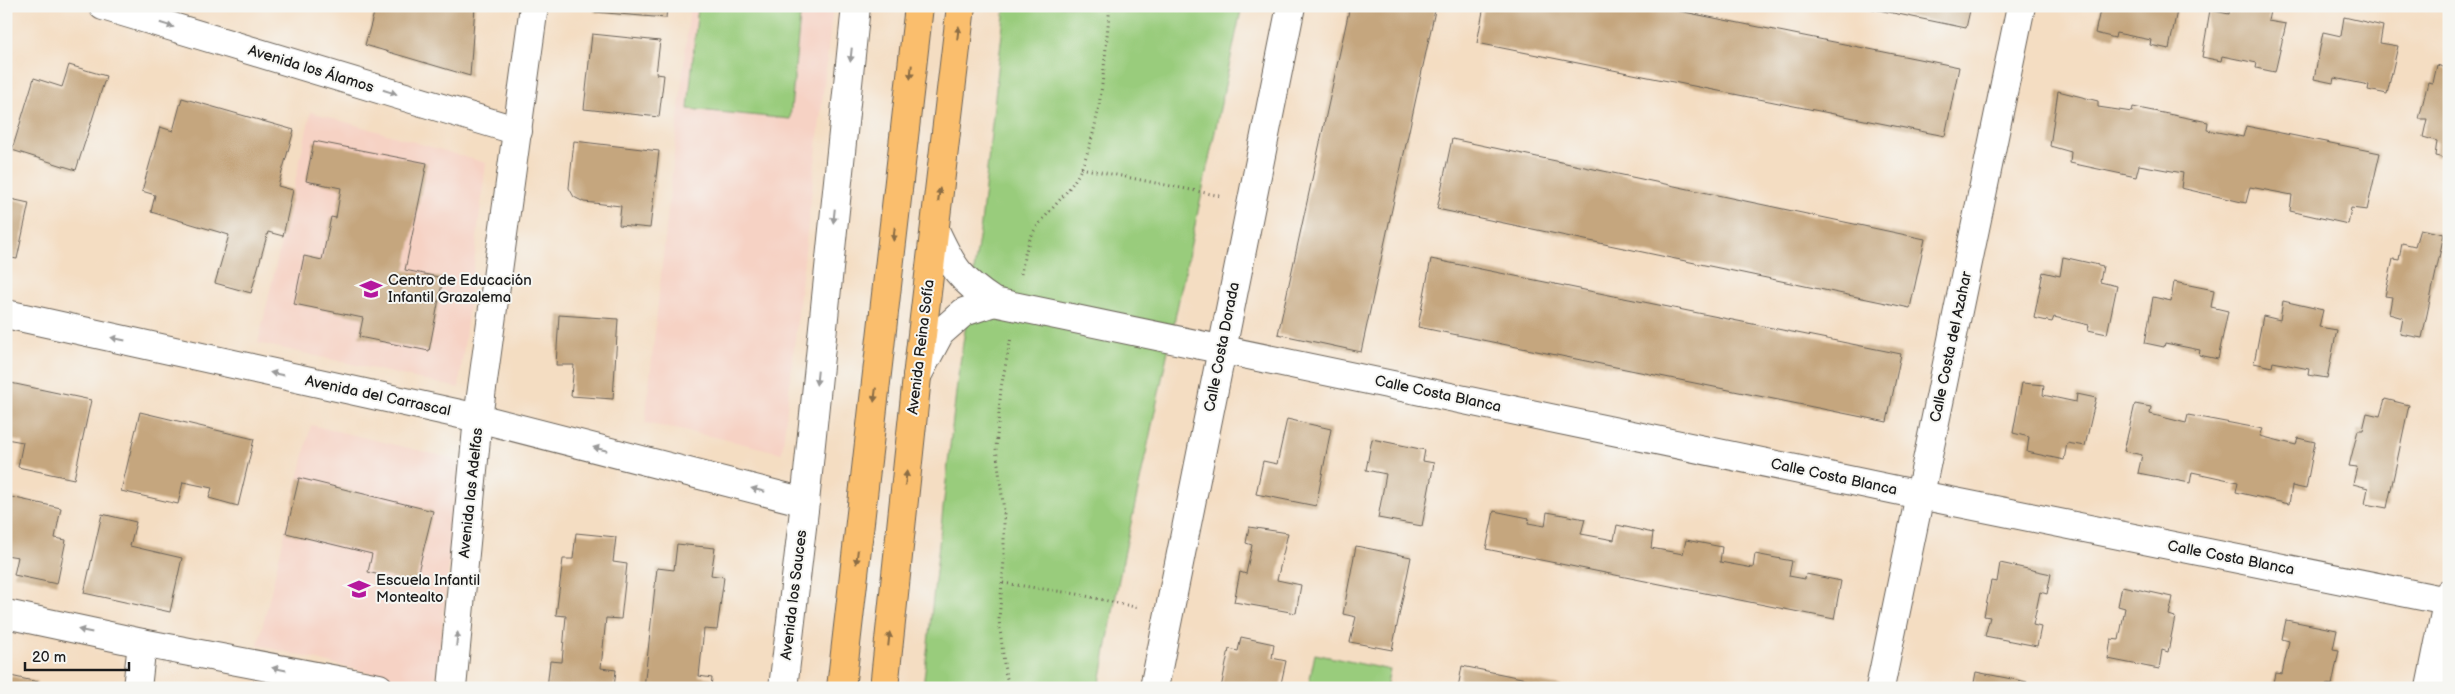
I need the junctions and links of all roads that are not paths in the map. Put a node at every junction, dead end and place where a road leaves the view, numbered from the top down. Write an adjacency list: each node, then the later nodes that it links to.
1 (104, 6): 8 (street, Avenida los Álamos, one-way to 8)
2 (534, 6): 8 (street, Avenida las Adelfas)
3 (856, 6): 16 (street, Avenida los Sauces, one-way to 16)
4 (918, 6): 24 (main road, one-way to 24)
5 (961, 6): 9 (main road, Avenida Reina Sofía, one-way to 5)
6 (1291, 6): 12 (street, Calle Costa Dorada)
7 (2021, 6): 15 (street, Calle Costa del Azahar)
8 (518, 131): 14 (street, Avenida las Adelfas)
9 (935, 230): 10 (street); 13 (main road, Avenida Reina Sofía)
10 (1005, 304): 12 (street, Calle Costa Blanca); 13 (street)
11 (6, 314): 14 (street, Avenida del Carrascal, one-way to 11)
12 (1222, 348): 15 (street, Calle Costa Blanca); 26 (street, Calle Costa Dorada)
13 (917, 377): 25 (main road, Avenida Reina Sofía, one-way to 13)
14 (478, 418): 16 (street, Avenida del Carrascal, one-way to 14); 22 (street, Avenida las Adelfas, one-way to 14)
15 (1920, 495): 17 (street, Calle Costa Blanca); 27 (street, Calle Costa del Azahar)
16 (805, 502): 23 (street, Avenida los Sauces)
17 (2448, 597): 28 (street)
18 (6, 614): 19 (street, one-way to 18)
19 (142, 644): 20 (street); 21 (street, one-way to 19)
20 (137, 688)
21 (379, 688)
22 (452, 688)
23 (783, 688)
24 (841, 688)
25 (884, 688)
26 (1154, 688)
27 (1880, 688)
28 (2430, 688)

